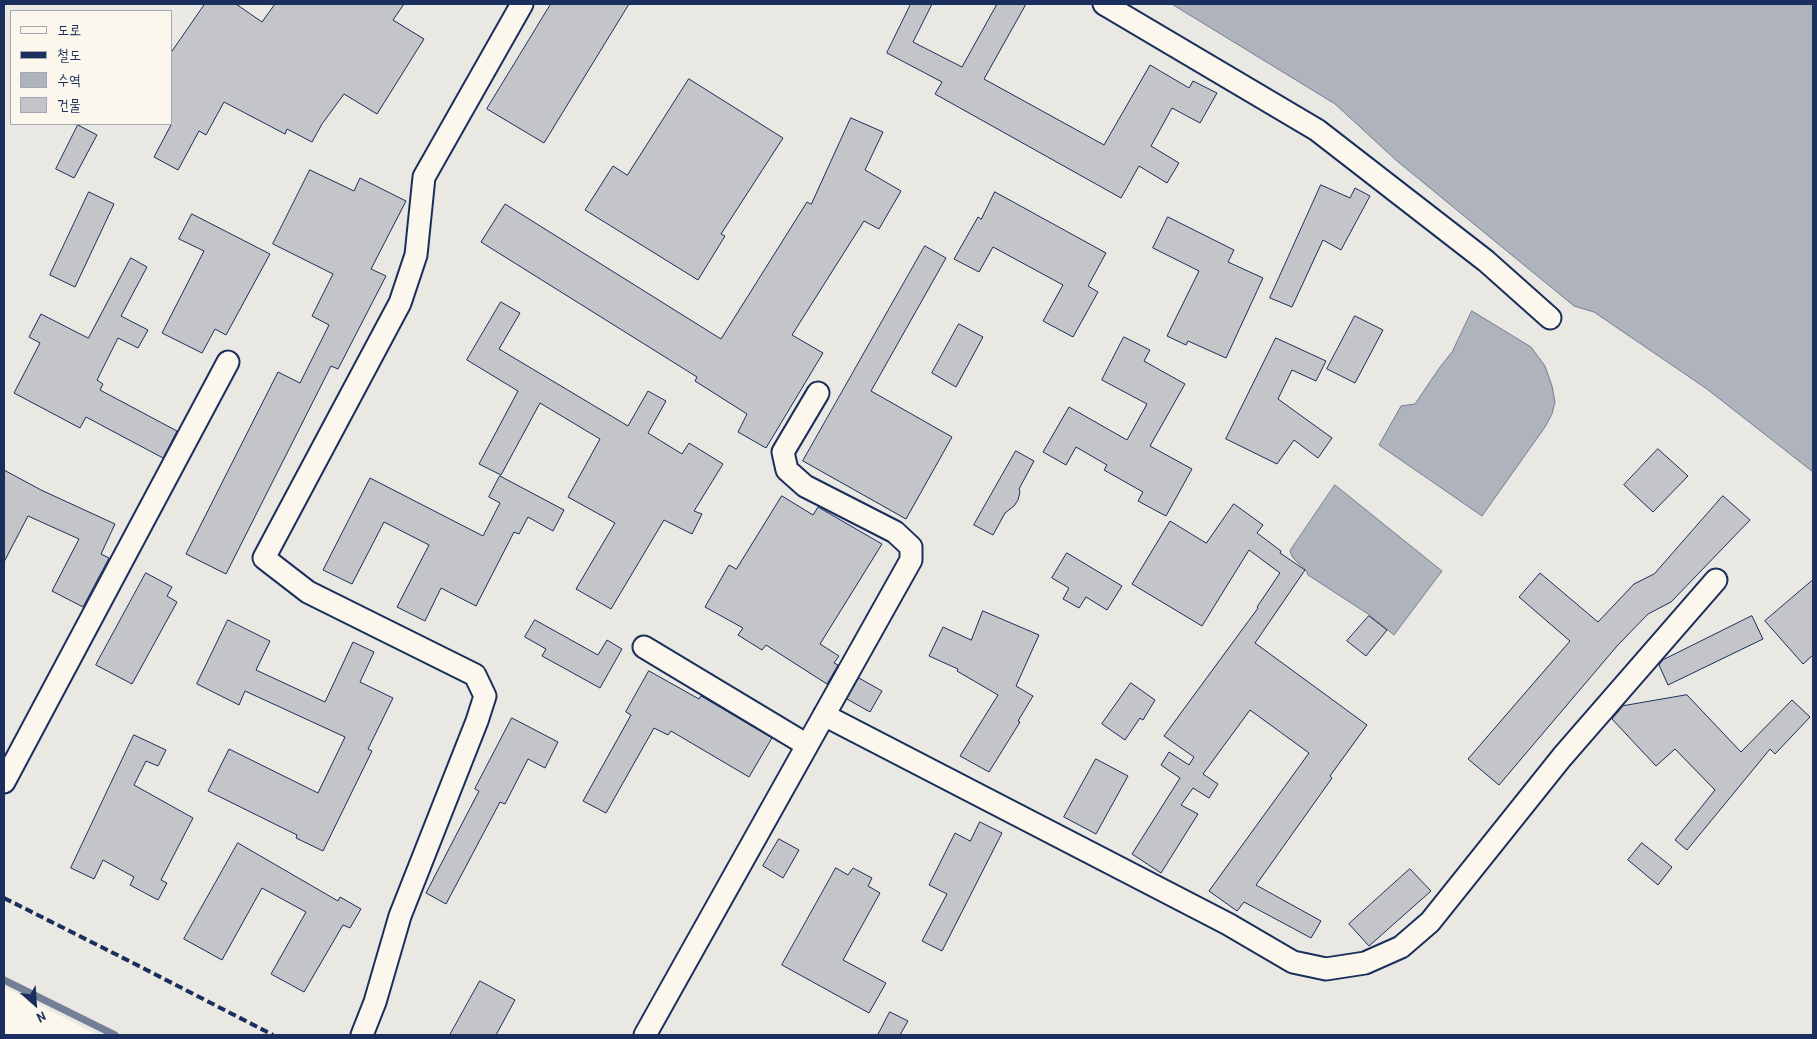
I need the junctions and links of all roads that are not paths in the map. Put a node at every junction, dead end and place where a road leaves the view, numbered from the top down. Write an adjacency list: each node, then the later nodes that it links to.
1 (522, 4): 11 (street)
2 (1104, 4): 3 (street)
3 (1550, 318)
4 (228, 362): 10 (street)
5 (818, 393): 8 (street)
6 (1716, 580): 8 (street)
7 (644, 647): 9 (street)
8 (824, 715): 9 (street)
9 (807, 745): 12 (street)
10 (4, 782)
11 (362, 1035)
12 (645, 1035)

